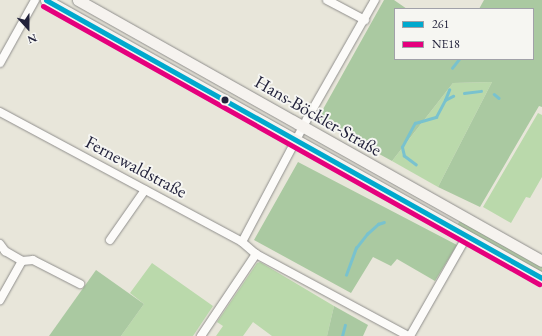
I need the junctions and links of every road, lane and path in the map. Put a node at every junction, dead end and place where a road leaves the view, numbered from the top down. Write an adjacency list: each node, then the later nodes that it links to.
1 (35, 0): 7 (street)
2 (46, 0): 10 (main road, Hans-Böckler-Straße)
3 (78, 0): 9 (main road, Hans-Böckler-Straße)
4 (327, 0): 6 (street)
5 (376, 0): 6 (street)
6 (365, 20): 9 (street)
7 (0, 62)
8 (0, 112): 11 (street, Fernewaldstraße)
9 (303, 127): 10 (street); 18 (main road, Hans-Böckler-Straße)
10 (296, 141): 12 (main road, Hans-Böckler-Straße); 14 (street)
11 (145, 190): 13 (street); 14 (street, Fernewaldstraße)
12 (467, 236): 19 (main road, Hans-Böckler-Straße); 23 (street)
13 (110, 240)
14 (242, 242): 16 (street, Fernewaldstraße)
15 (0, 244): 17 (street)
16 (256, 254): 22 (street); 23 (street, Fernewaldstraße)
17 (22, 261): 20 (street); 21 (street)
18 (542, 261)
19 (542, 278)
20 (80, 284)
21 (0, 300)
22 (201, 336)
23 (409, 336)

